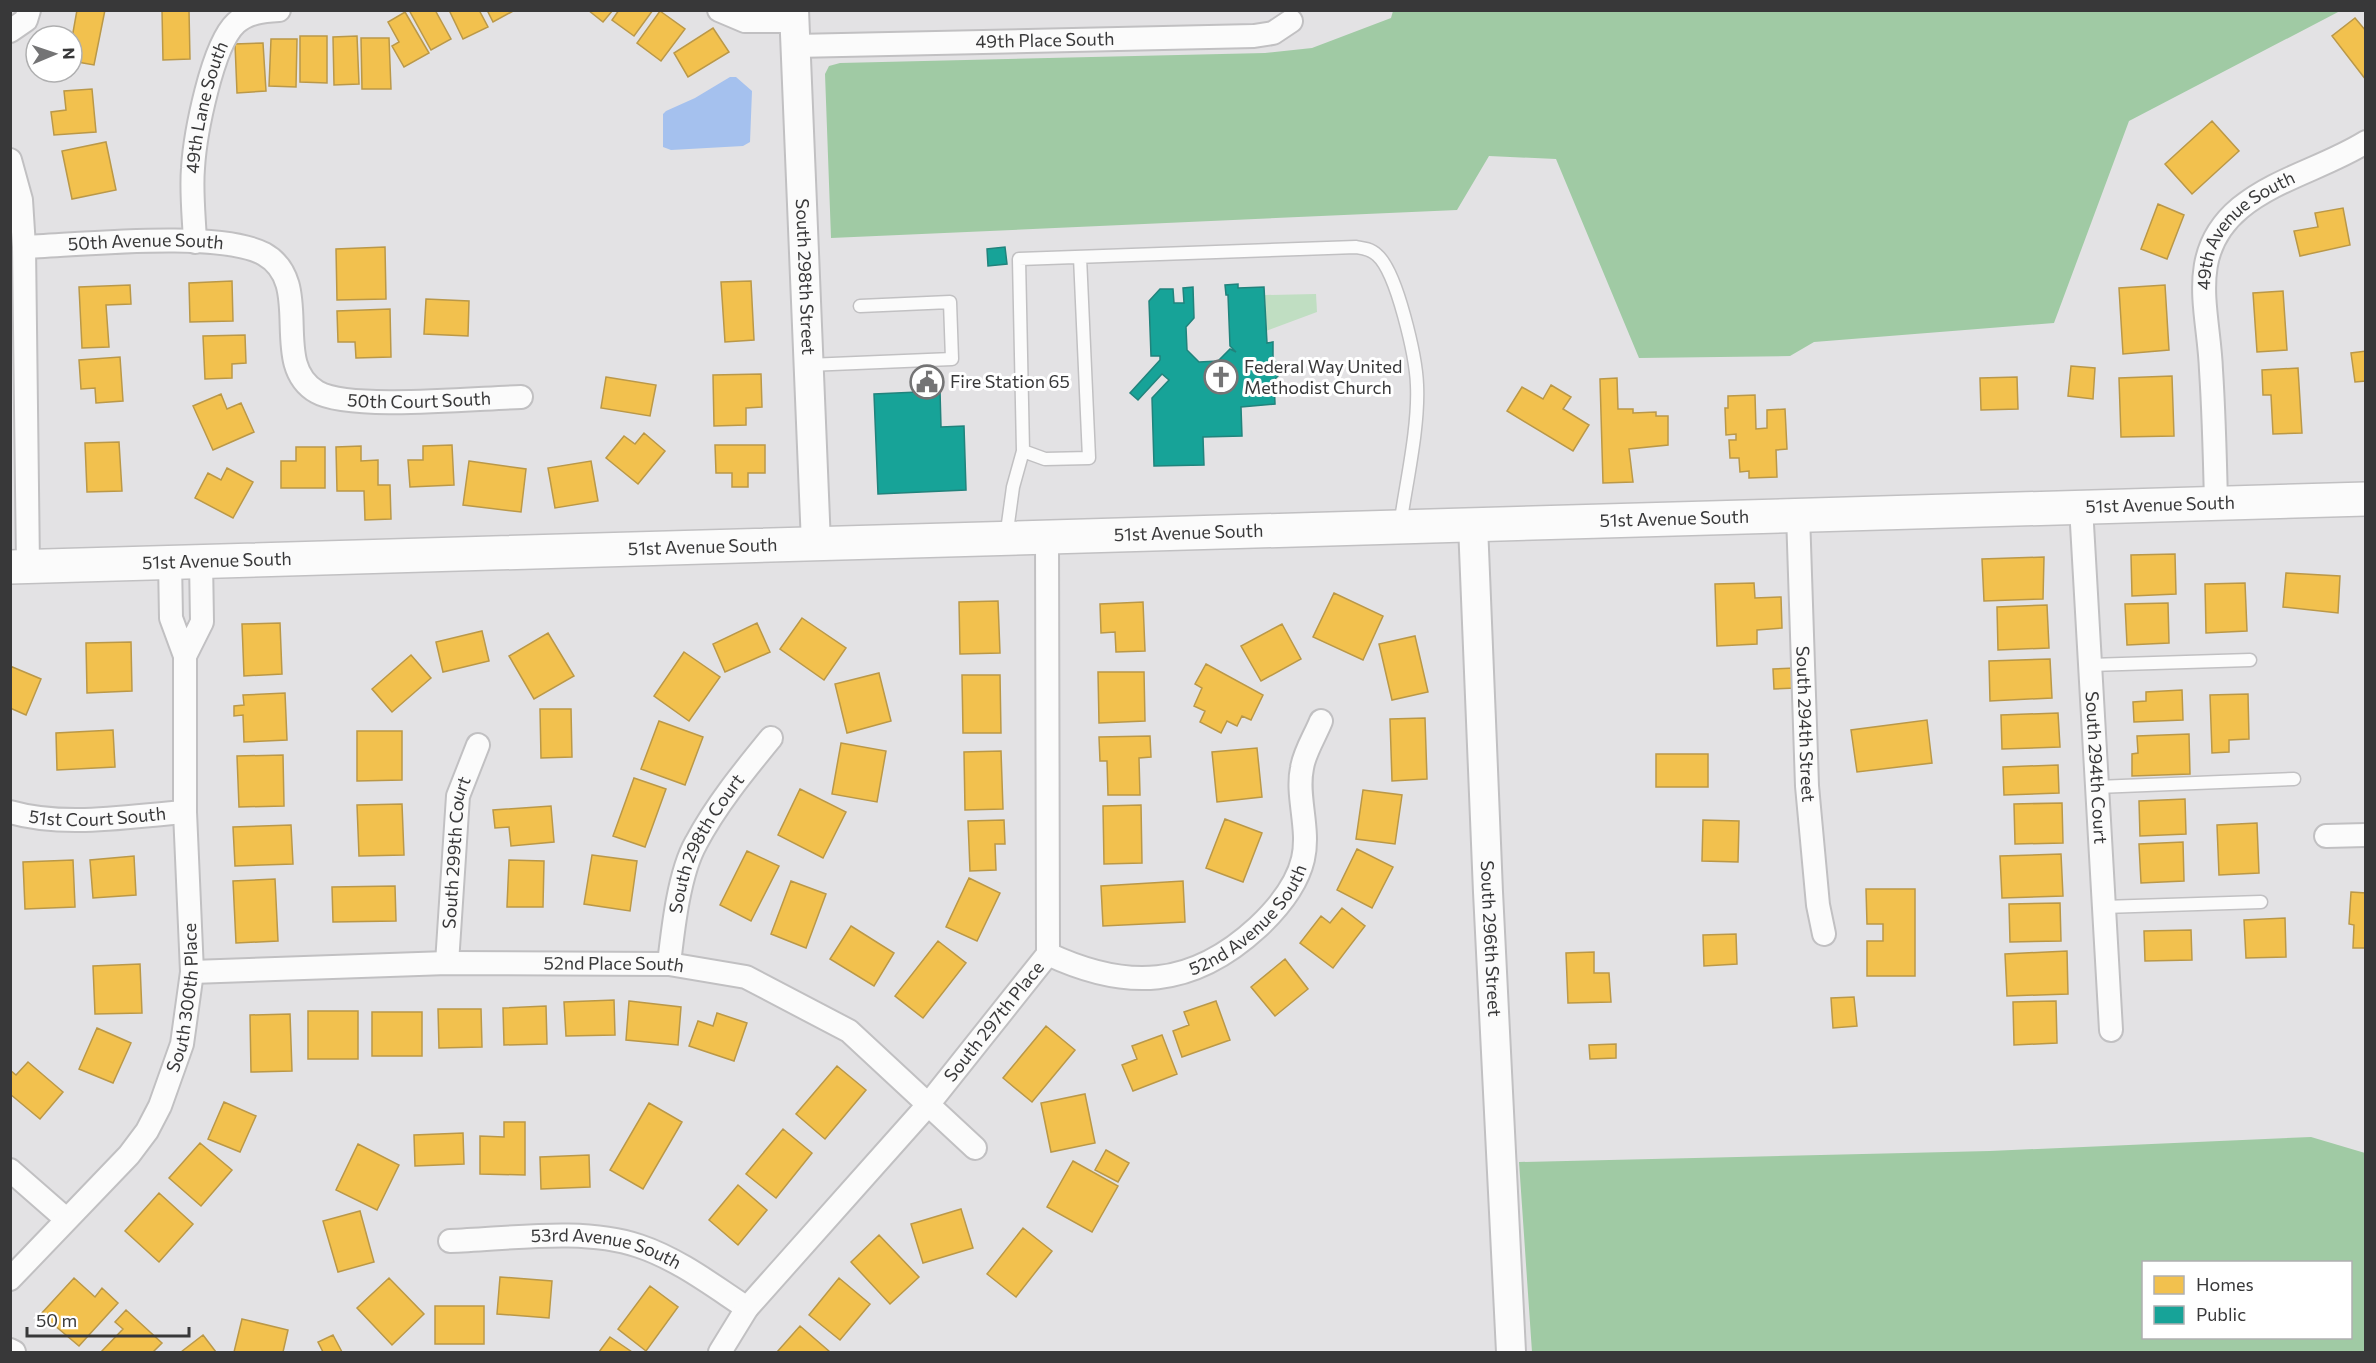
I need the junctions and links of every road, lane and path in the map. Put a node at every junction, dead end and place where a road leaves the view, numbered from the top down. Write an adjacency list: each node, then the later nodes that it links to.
1 (29, 10): 6 (street)
2 (279, 10): 9 (street, 49th Lane South)
3 (719, 10): 5 (street)
4 (1291, 21): 5 (street, 49th Place South)
5 (794, 26): 13 (street, South 298th Street)
6 (10, 31)
7 (2366, 142): 18 (street, 49th Avenue South)
8 (10, 160): 10 (street)
9 (195, 242): 10 (street, 50th Avenue South); 14 (street, 50th Avenue South)
10 (24, 247): 27 (street)
11 (1080, 257): 16 (lane); 16 (lane); 22 (lane)
12 (860, 306): 13 (lane)
13 (807, 365): 25 (street, South 298th Street)
14 (318, 393): 15 (street, 50th Court South)
15 (521, 397)
16 (1023, 451): 24 (lane)
17 (2366, 499): 18 (main road, 51st Avenue South)
18 (2216, 503): 19 (main road, 51st Avenue South)
19 (2081, 507): 20 (main road, 51st Avenue South); 30 (street, South 294th Court)
20 (1798, 514): 21 (main road, 51st Avenue South); 42 (street, South 294th Street)
21 (1473, 525): 22 (main road, 51st Avenue South); 56 (street, South 296th Street)
22 (1400, 528): 23 (main road, 51st Avenue South)
23 (1047, 537): 24 (main road, 51st Avenue South); 43 (street, South 297th Place)
24 (1006, 538): 25 (main road, 51st Avenue South)
25 (816, 544): 26 (main road, 51st Avenue South)
26 (185, 561): 27 (main road, 51st Avenue South); 28 (street, South 300th Place); 28 (street, South 300th Place)
27 (19, 567)
28 (185, 656): 37 (street, South 300th Place)
29 (2250, 660): 30 (lane)
30 (2090, 665): 35 (street, South 294th Court)
31 (1321, 722): 43 (street, 52nd Avenue South)
32 (771, 738): 45 (street, South 298th Court)
33 (478, 745): 44 (street, South 299th Court)
34 (2294, 778): 35 (lane)
35 (2097, 787): 41 (street, South 294th Court)
36 (10, 812): 37 (street, 51st Court South)
37 (185, 812): 46 (street, South 300th Place)
38 (2366, 835): 39 (street)
39 (2326, 836)
40 (2261, 902): 41 (lane)
41 (2103, 907): 47 (street, South 294th Court)
42 (1824, 934)
43 (1048, 954): 48 (street, South 297th Place)
44 (447, 963): 45 (street, 52nd Place South); 46 (street, 52nd Place South)
45 (669, 964): 48 (street, 52nd Place South)
46 (192, 972): 51 (street, South 300th Place)
47 (2111, 1030)
48 (927, 1106): 49 (street, 52nd Place South); 54 (street, South 297th Place)
49 (975, 1148)
50 (10, 1170): 51 (street)
51 (66, 1219): 53 (street, South 300th Place)
52 (450, 1241): 54 (street, 53rd Avenue South)
53 (10, 1279)
54 (747, 1308): 55 (street, South 297th Place)
55 (720, 1353)
56 (1511, 1353)

